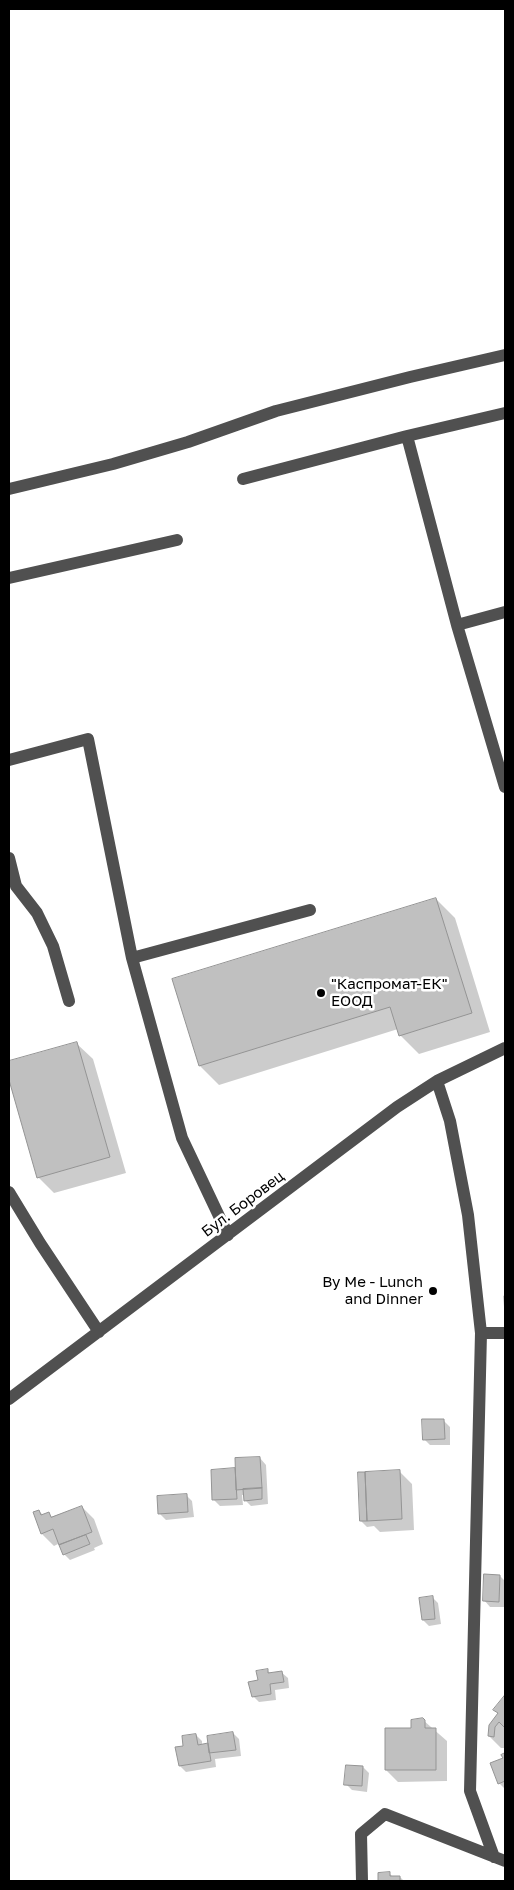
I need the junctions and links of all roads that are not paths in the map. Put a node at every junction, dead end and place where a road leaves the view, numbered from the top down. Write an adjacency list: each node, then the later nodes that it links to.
1 (505, 355): 5 (street)
2 (505, 413): 3 (street)
3 (407, 436): 4 (street); 9 (street)
4 (243, 479)
5 (9, 489)
6 (177, 540): 7 (street)
7 (9, 578)
8 (505, 612): 9 (street)
9 (458, 625): 11 (street)
10 (9, 760): 14 (street)
11 (505, 787)
12 (9, 858): 15 (street)
13 (310, 910): 14 (street)
14 (132, 958): 19 (street)
15 (70, 1001)
16 (505, 1048): 17 (street, Бул. Боровец)
17 (437, 1081): 19 (street, Бул. Боровец); 21 (street)
18 (9, 1192): 20 (street)
19 (228, 1235): 20 (street, Бул. Боровец)
20 (99, 1332): 23 (street, Бул. Боровец)
21 (481, 1333): 22 (street); 24 (street)
22 (505, 1333)
23 (9, 1399)
24 (500, 1859): 25 (street)
25 (362, 1881)

